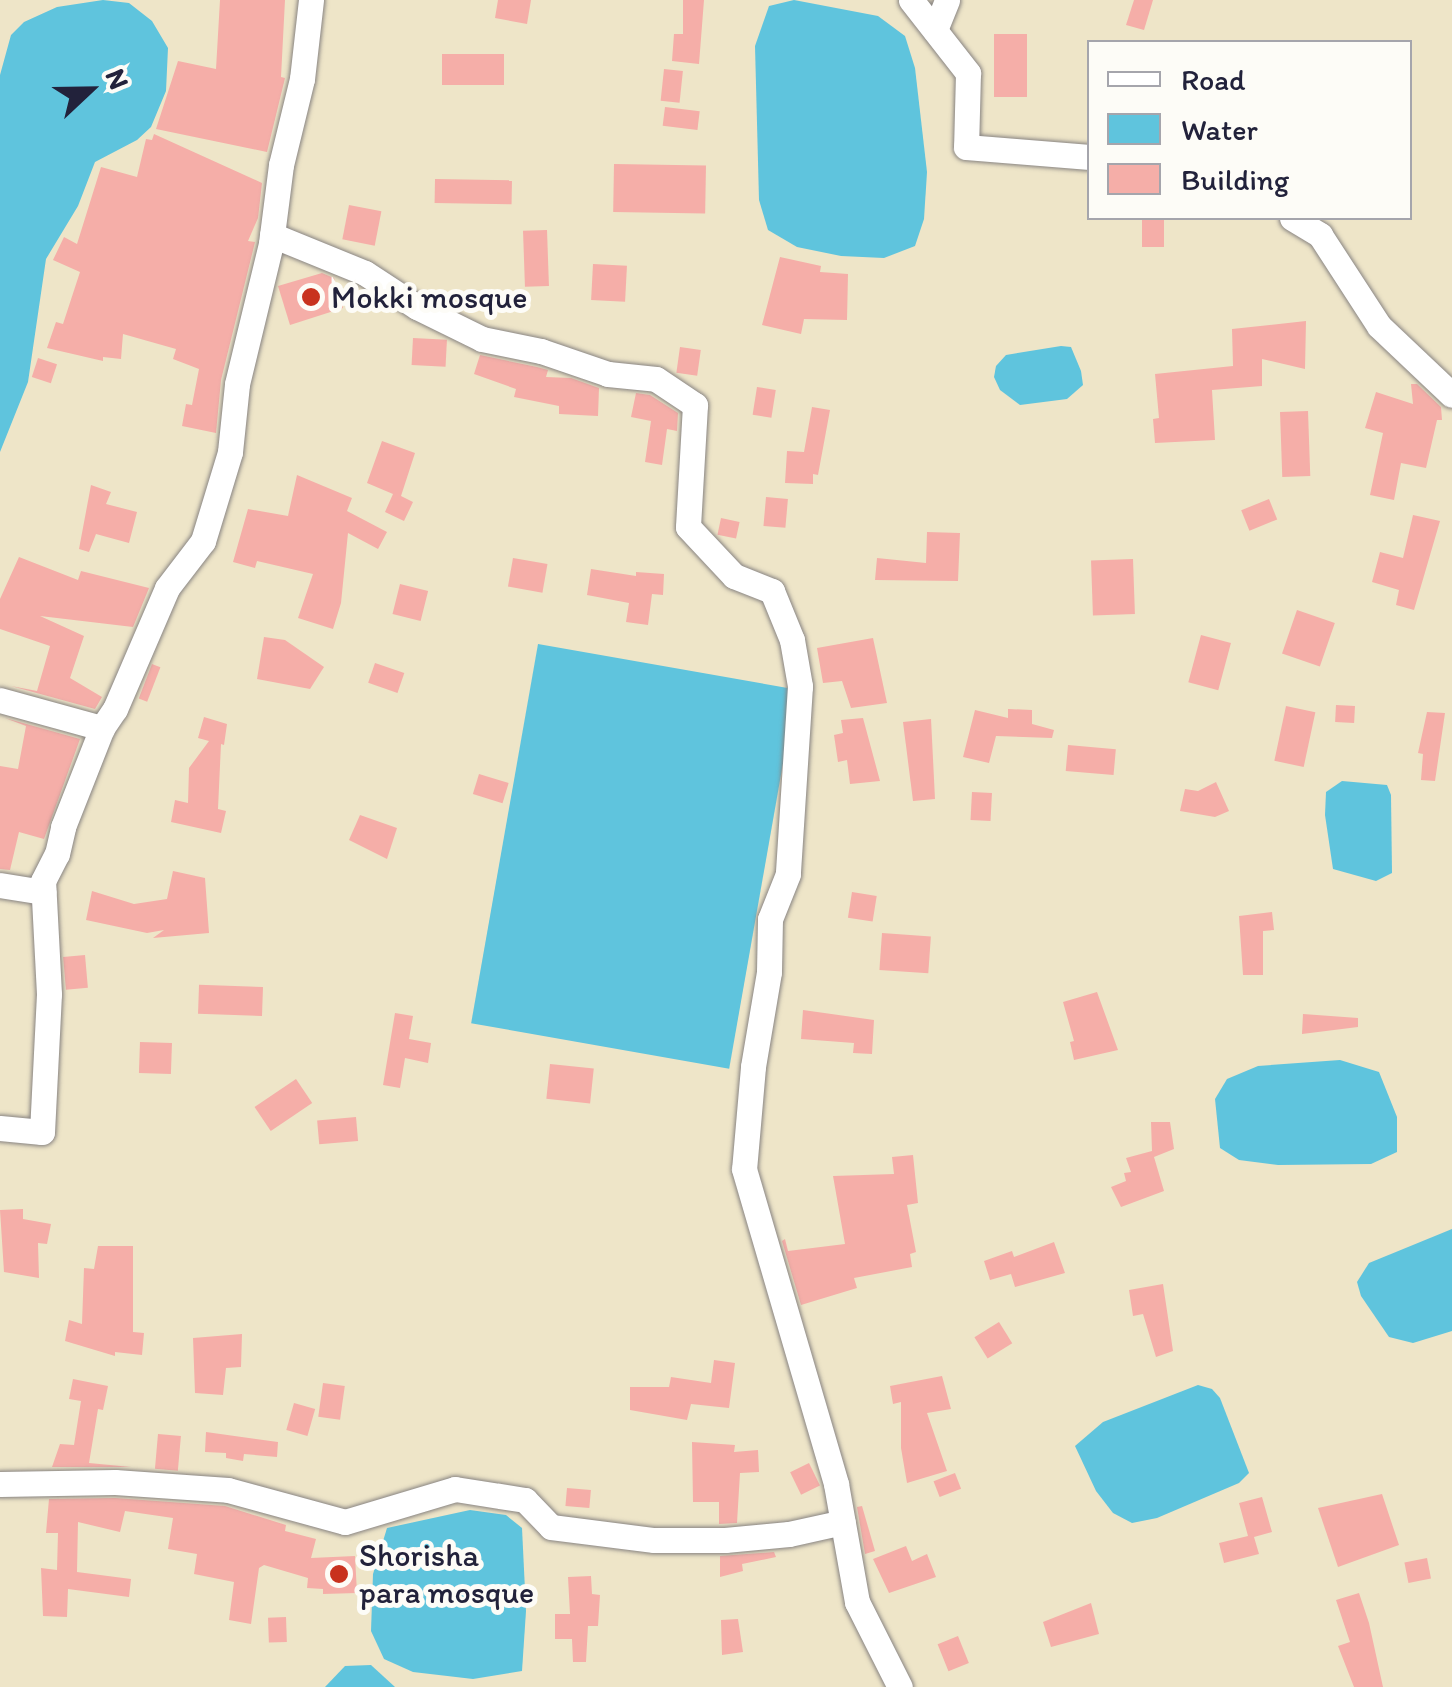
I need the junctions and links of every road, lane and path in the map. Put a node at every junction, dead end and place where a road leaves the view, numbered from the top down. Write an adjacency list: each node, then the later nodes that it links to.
1 (311, 0): 7 (street)
2 (912, 0): 4 (street)
3 (947, 0): 4 (street)
4 (935, 30): 5 (street)
5 (1087, 157)
6 (1295, 220): 8 (street)
7 (272, 234): 10 (street); 15 (street)
8 (1452, 395)
9 (0, 700): 10 (street)
10 (102, 728): 12 (street)
11 (0, 885): 12 (street)
12 (43, 892): 13 (street)
13 (0, 1128)
14 (0, 1484): 15 (street)
15 (843, 1522): 16 (street)
16 (900, 1687)

